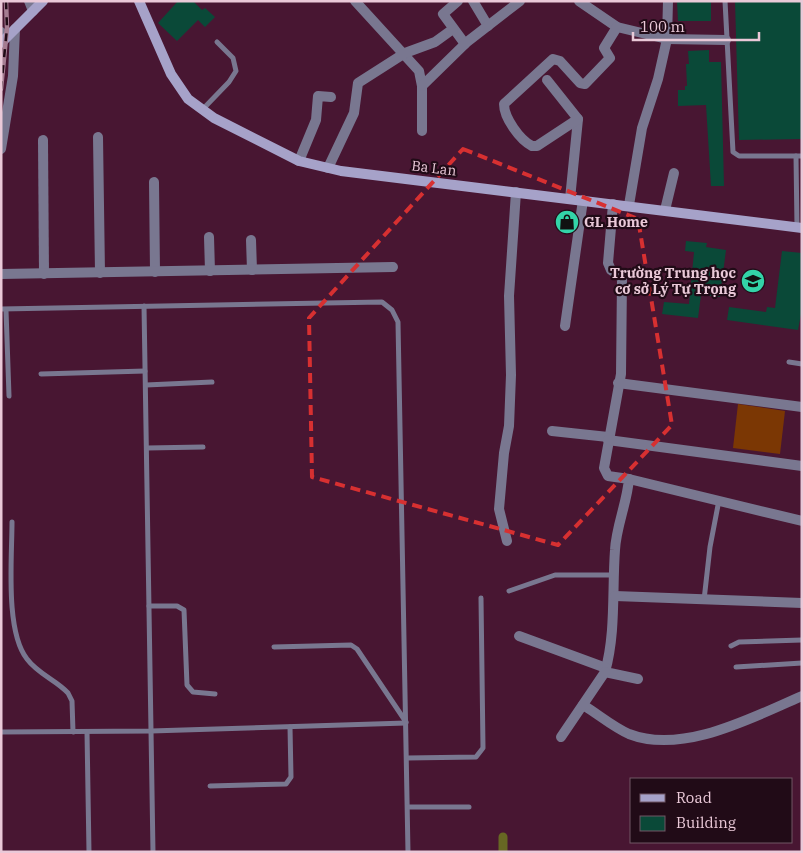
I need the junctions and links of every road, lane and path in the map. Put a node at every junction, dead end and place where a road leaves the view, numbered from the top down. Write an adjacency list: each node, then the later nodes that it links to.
1 (43, 1): 10 (street)
2 (139, 1): 24 (street, Ba Lan)
3 (354, 1): 20 (street)
4 (458, 1): 14 (street)
5 (472, 1): 11 (street)
6 (520, 1): 11 (street)
7 (579, 1): 12 (street)
8 (668, 1): 15 (street)
9 (725, 1): 16 (lane)
10 (31, 6): 13 (street)
11 (488, 26): 19 (street)
12 (617, 27): 15 (street); 25 (street)
13 (15, 29): 18 (street); 29 (street)
14 (452, 29): 19 (street); 20 (street)
15 (667, 39): 16 (street); 39 (street)
16 (726, 40): 30 (lane)
17 (216, 42): 24 (lane)
18 (1, 43)
19 (465, 44): 22 (street)
20 (405, 53): 22 (street); 32 (street)
21 (547, 80): 25 (street)
22 (422, 86): 26 (street)
23 (331, 97): 31 (street)
24 (202, 110): 31 (street, Ba Lan)
25 (578, 119): 36 (street)
26 (422, 131)
27 (98, 137): 48 (street)
28 (43, 140): 50 (street)
29 (1, 149)
30 (799, 156): 41 (lane)
31 (299, 162): 32 (street, Ba Lan)
32 (328, 168): 35 (street, Ba Lan)
33 (674, 173): 40 (street)
34 (154, 182): 47 (street)
35 (516, 192): 36 (street, Ba Lan); 72 (street)
36 (570, 199): 37 (street, Ba Lan)
37 (583, 200): 38 (street, Ba Lan); 53 (street)
38 (613, 204): 39 (street, Ba Lan); 59 (street)
39 (629, 206): 40 (street, Ba Lan)
40 (665, 210): 41 (street, Ba Lan)
41 (799, 228)
42 (209, 237): 46 (street)
43 (251, 240): 45 (street)
44 (393, 267): 45 (street)
45 (252, 270): 46 (street)
46 (210, 271): 47 (street)
47 (155, 272): 48 (street)
48 (100, 273): 50 (street)
49 (1, 274): 50 (street)
50 (44, 274)
51 (144, 306): 52 (lane); 56 (lane); 91 (lane)
52 (4, 309): 61 (lane)
53 (564, 326)
54 (789, 362): 55 (lane)
55 (802, 364)
56 (145, 371): 57 (lane); 60 (lane)
57 (42, 374)
58 (212, 382): 60 (lane)
59 (618, 383): 62 (street); 64 (street)
60 (146, 385): 66 (lane)
61 (9, 396)
62 (802, 407)
63 (552, 431): 64 (street)
64 (608, 439): 67 (street); 68 (street)
65 (203, 447): 66 (lane)
66 (147, 448): 79 (lane)
67 (802, 466)
68 (629, 479): 69 (street); 73 (street)
69 (720, 500): 70 (street); 77 (lane)
70 (802, 521)
71 (12, 522): 95 (lane)
72 (507, 541)
73 (614, 575): 74 (lane); 75 (street)
74 (509, 591)
75 (615, 596): 77 (street); 86 (street)
76 (481, 598): 98 (lane)
77 (704, 600): 78 (street)
78 (802, 603)
79 (149, 606): 88 (lane); 93 (lane)
80 (519, 636): 86 (street)
81 (802, 640): 82 (lane)
82 (731, 646)
83 (274, 647): 91 (lane)
84 (802, 663): 85 (lane)
85 (736, 667)
86 (605, 670): 87 (street); 90 (street)
87 (638, 679)
88 (215, 694)
89 (802, 696): 90 (street)
90 (583, 705): 97 (street)
91 (406, 723): 92 (lane); 98 (lane)
92 (290, 726): 93 (lane); 99 (lane)
93 (151, 731): 96 (lane); 103 (lane)
94 (1, 732): 95 (lane)
95 (73, 732): 96 (lane)
96 (87, 732): 102 (lane)
97 (561, 738)
98 (406, 758): 100 (lane)
99 (210, 786)
100 (408, 807): 101 (lane); 104 (lane)
101 (469, 807)
102 (89, 852)
103 (153, 852)
104 (408, 852)

